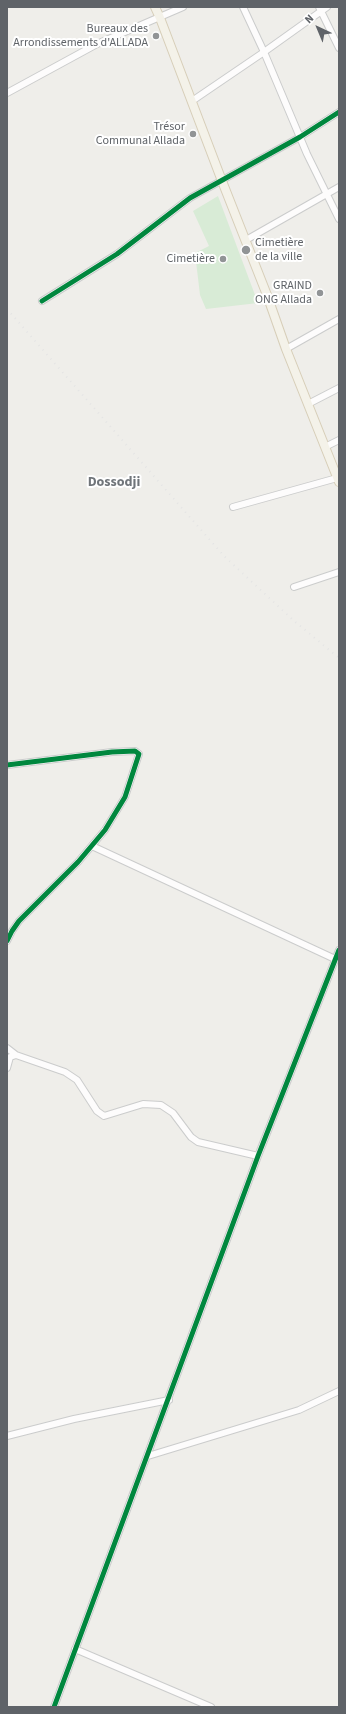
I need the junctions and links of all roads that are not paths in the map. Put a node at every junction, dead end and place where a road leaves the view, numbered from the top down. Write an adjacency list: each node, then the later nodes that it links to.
1 (155, 7): 6 (main road)
2 (183, 7): 6 (street)
3 (243, 7): 8 (street)
4 (327, 7): 5 (street)
5 (320, 9): 7 (street); 8 (street)
6 (160, 18): 9 (street); 10 (main road)
7 (339, 48)
8 (264, 52): 10 (street); 12 (street)
9 (7, 94)
10 (192, 101): 13 (main road)
11 (339, 112): 12 (street)
12 (300, 137): 13 (street); 15 (street)
13 (222, 182): 17 (main road); 18 (street)
14 (339, 187): 15 (street)
15 (327, 195): 16 (street); 17 (street)
16 (339, 219)
17 (246, 240): 20 (main road)
18 (42, 301)
19 (339, 320): 20 (street)
20 (286, 349): 22 (main road)
21 (339, 388): 22 (street)
22 (308, 404): 24 (main road)
23 (339, 440): 24 (street)
24 (325, 447): 25 (main road)
25 (338, 480): 26 (street)
26 (233, 507)
27 (339, 572): 28 (street)
28 (294, 587)
29 (7, 765): 30 (street)
30 (92, 846): 31 (street); 33 (street)
31 (7, 941)
32 (339, 950): 33 (street)
33 (336, 959): 37 (street)
34 (7, 1048): 35 (street)
35 (16, 1055): 36 (street); 37 (street)
36 (7, 1068)
37 (258, 1156): 39 (street)
38 (339, 1391): 41 (street)
39 (169, 1400): 40 (street); 41 (street)
40 (7, 1436)
41 (148, 1456): 42 (street)
42 (75, 1649): 43 (street); 44 (street)
43 (54, 1707)
44 (211, 1707)

